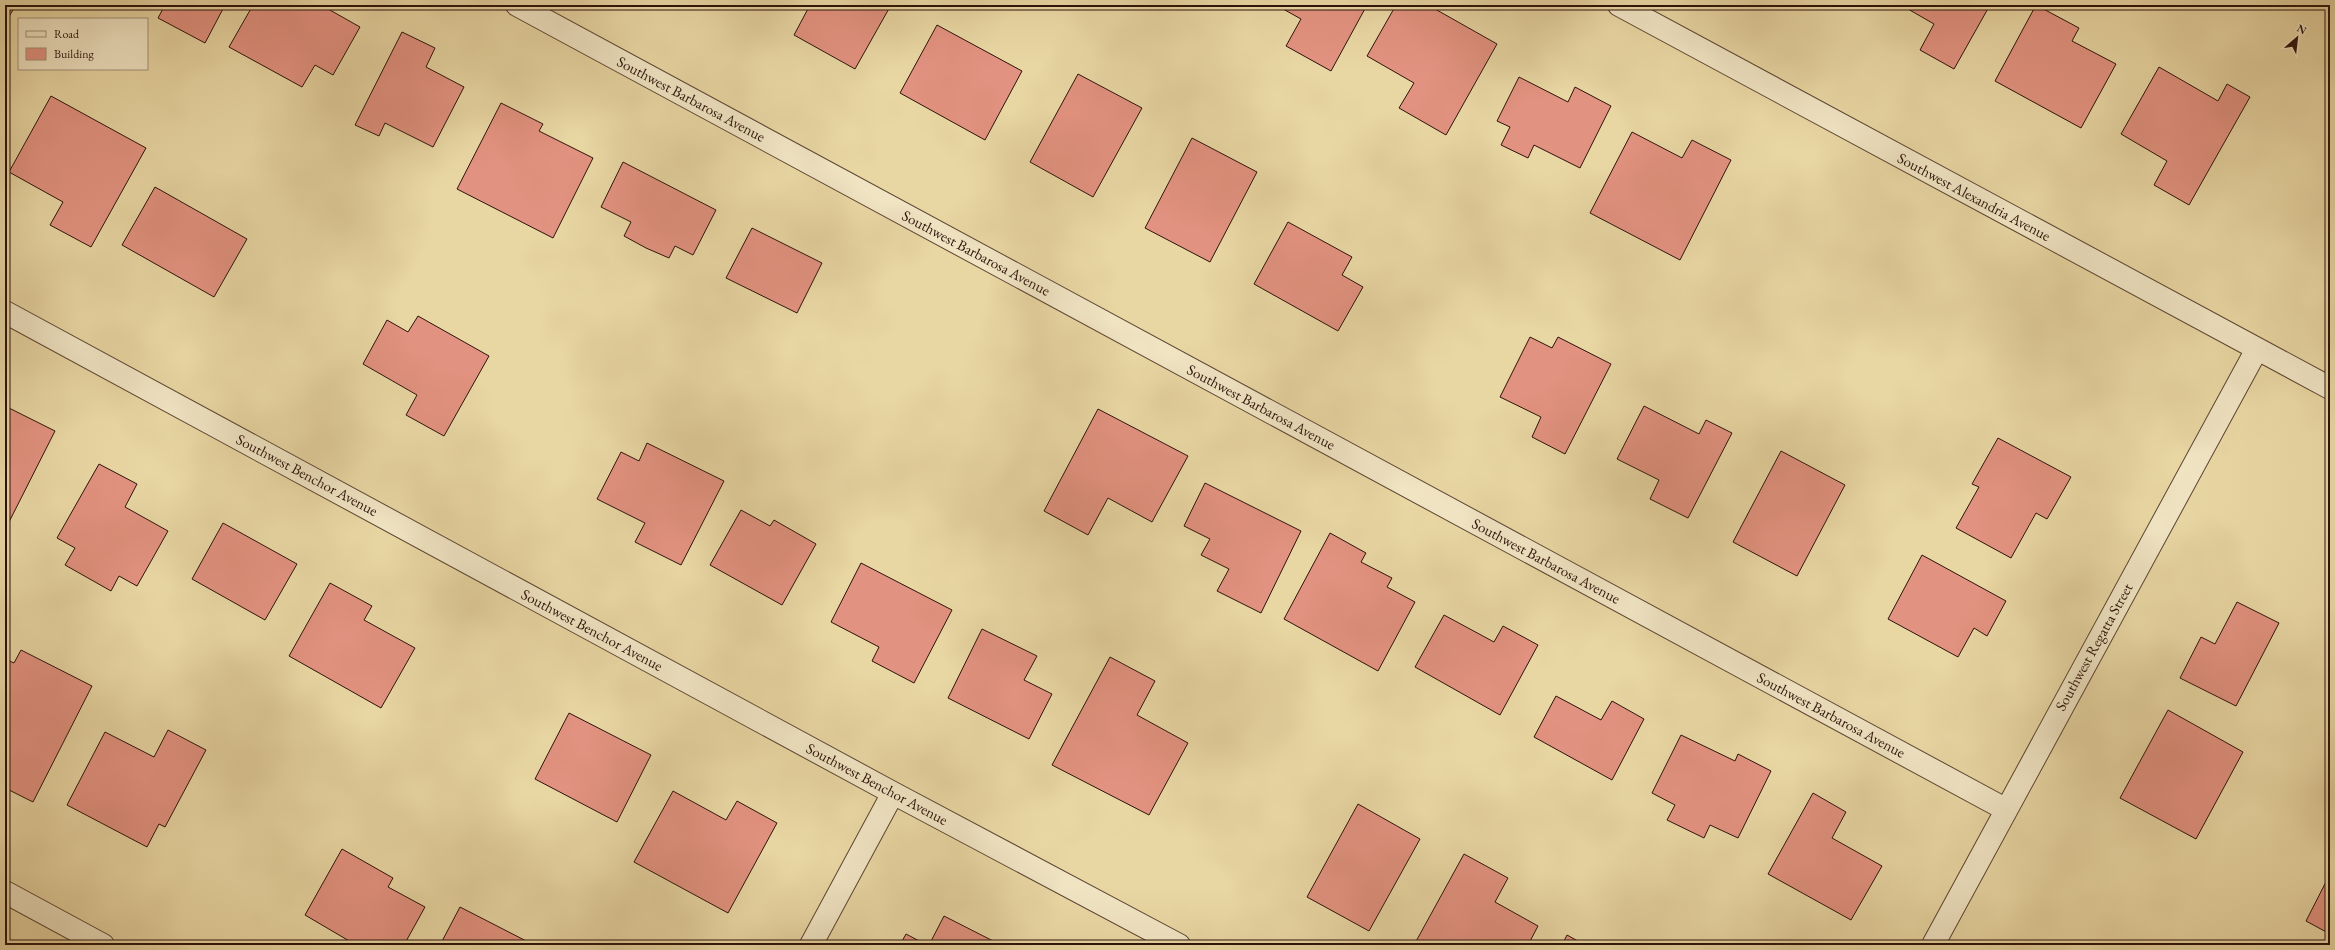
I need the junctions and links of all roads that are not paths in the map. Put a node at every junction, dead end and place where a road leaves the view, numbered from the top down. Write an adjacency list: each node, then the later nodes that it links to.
1 (517, 5): 7 (street, Southwest Barbarosa Avenue)
2 (1619, 5): 4 (street, Southwest Alexandria Avenue)
3 (5, 312): 6 (street, Southwest Benchor Avenue)
4 (2256, 349): 5 (street, Southwest Alexandria Avenue); 7 (street, Southwest Regatta Street)
5 (2330, 388)
6 (893, 793): 10 (street); 11 (street, Southwest Benchor Avenue)
7 (2005, 809): 12 (street, Southwest Regatta Street)
8 (5, 892): 9 (street)
9 (103, 945)
10 (811, 945)
11 (1180, 945)
12 (1932, 945)

